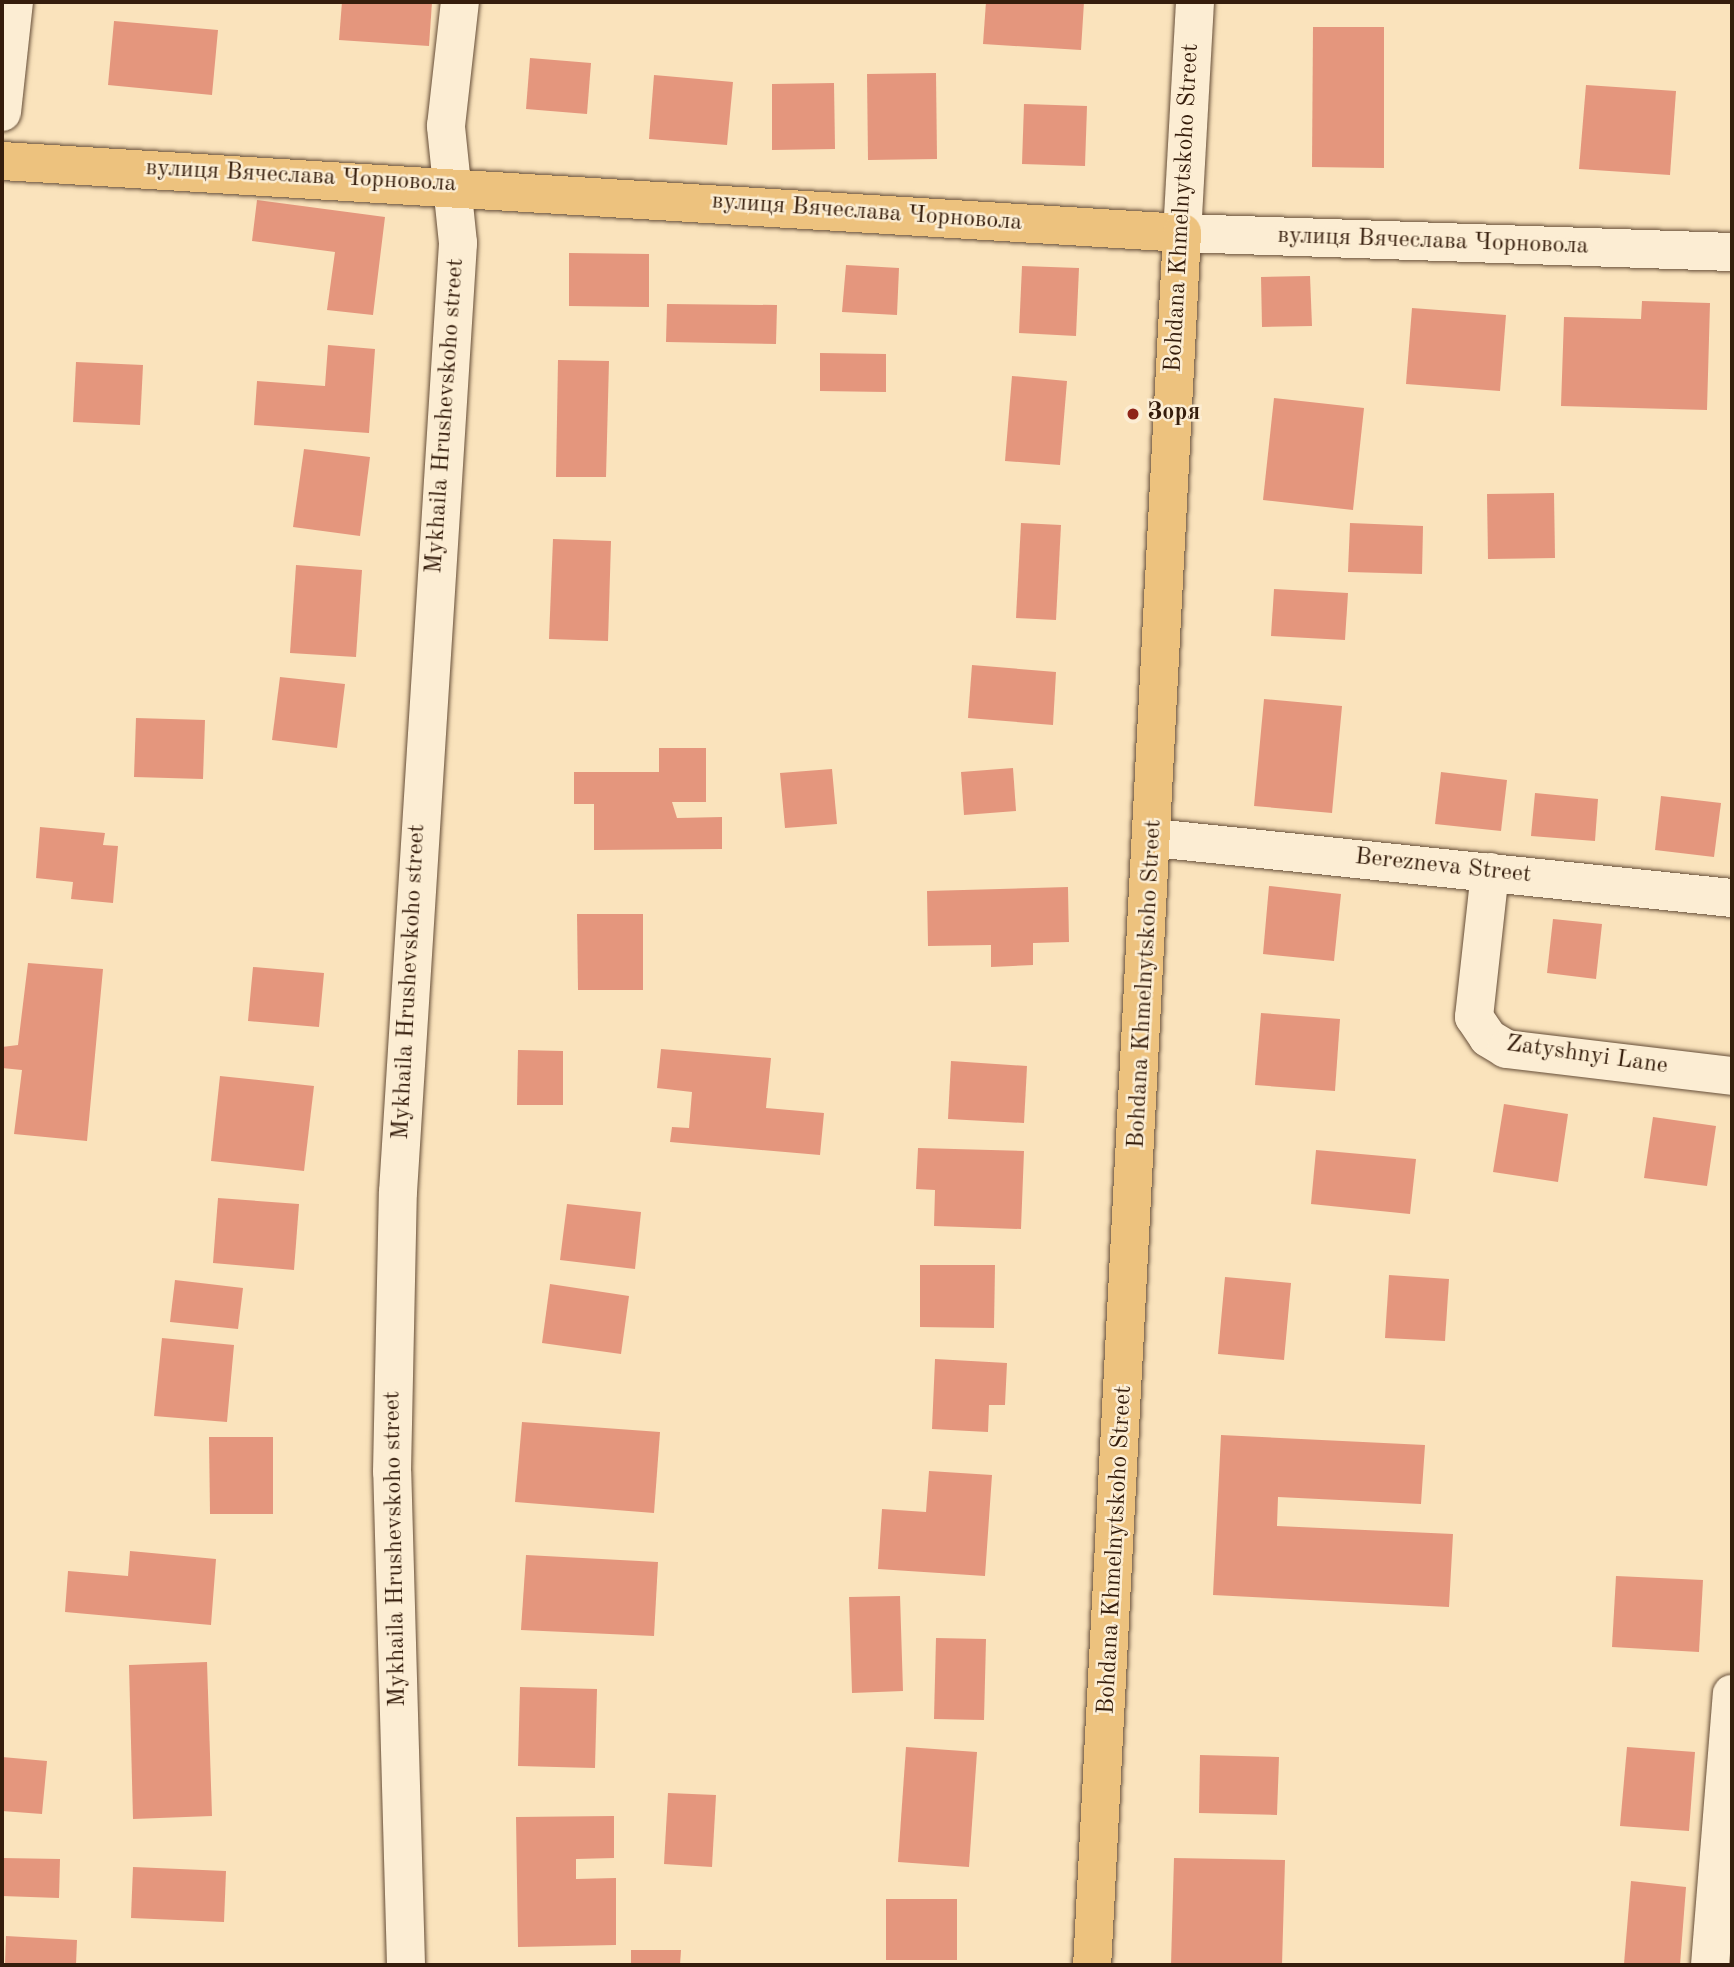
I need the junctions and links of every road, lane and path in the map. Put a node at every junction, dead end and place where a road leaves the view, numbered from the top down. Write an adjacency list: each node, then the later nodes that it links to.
1 (15, 2): 4 (street)
2 (460, 2): 6 (street, Mykhaila Hrushevskoho street)
3 (1195, 2): 7 (street, Bohdana Khmelnytskoho Street)
4 (2, 112)
5 (2, 161): 6 (main road, вулиця Вячеслава Чорновола)
6 (450, 186): 7 (main road, вулиця Вячеслава Чорновола); 14 (street, Mykhaila Hrushevskoho street)
7 (1182, 233): 8 (street, вулиця Вячеслава Чорновола); 9 (main road, Bohdana Khmelnytskoho Street)
8 (1732, 252)
9 (1154, 838): 10 (street, Berezneva Street); 15 (main road, Bohdana Khmelnytskoho Street)
10 (1490, 872): 11 (street, Berezneva Street); 12 (street, Zatyshnyi Lane)
11 (1732, 898)
12 (1732, 1076)
13 (1732, 1695): 16 (street)
14 (406, 1965)
15 (1092, 1965)
16 (1710, 1965)

